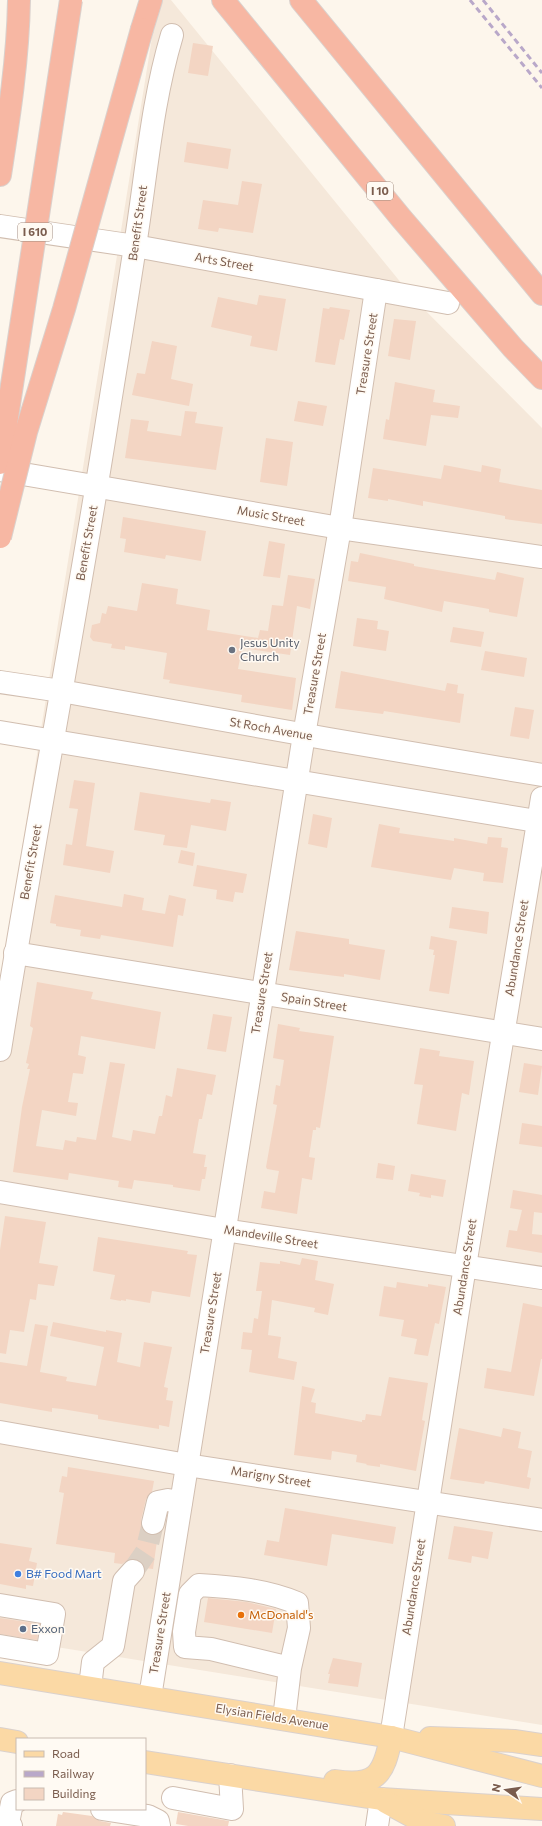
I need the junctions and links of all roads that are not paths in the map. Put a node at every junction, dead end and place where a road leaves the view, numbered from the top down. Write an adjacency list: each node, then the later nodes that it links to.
1 (18, 0): 7 (highway)
2 (71, 0): 14 (highway, I 610, bridge)
3 (151, 0): 18 (highway, bridge)
4 (223, 0): 13 (highway, I 10)
5 (301, 0): 11 (highway)
6 (172, 35): 9 (street, Benefit Street)
7 (0, 175)
8 (0, 226): 9 (street, Arts Street)
9 (135, 246): 10 (street, Arts Street); 16 (street, Benefit Street)
10 (376, 290): 12 (street, Arts Street); 17 (street, Treasure Street)
11 (542, 294)
12 (448, 303)
13 (542, 378)
14 (0, 463)
15 (0, 470): 16 (street, Music Street)
16 (97, 486): 17 (street, Music Street); 21 (street, Benefit Street)
17 (340, 528): 19 (street, Music Street); 23 (street, Treasure Street)
18 (0, 537)
19 (542, 557)
20 (0, 682): 21 (street, St Roch Avenue)
21 (61, 691): 23 (street, St Roch Avenue); 24 (street, Benefit Street)
22 (0, 732): 24 (street)
23 (304, 735): 25 (street, St Roch Avenue); 26 (street, Treasure Street)
24 (52, 740): 26 (street); 29 (street, Benefit Street)
25 (542, 775)
26 (297, 781): 28 (street); 30 (street, Treasure Street)
27 (542, 798): 28 (street, Abundance Street)
28 (540, 822): 31 (street, Abundance Street)
29 (15, 953): 30 (street, Spain Street); 33 (street, Benefit Street)
30 (262, 993): 31 (street, Spain Street); 35 (street, Treasure Street)
31 (503, 1033): 32 (street, Spain Street); 36 (street, Abundance Street)
32 (542, 1039)
33 (0, 1050)
34 (0, 1192): 35 (street, Mandeville Street)
35 (224, 1230): 36 (street, Mandeville Street); 39 (street, Treasure Street)
36 (465, 1266): 37 (street, Mandeville Street); 40 (street, Abundance Street)
37 (542, 1278)
38 (0, 1432): 39 (street, Marigny Street)
39 (187, 1465): 40 (street, Marigny Street); 41 (street, Treasure Street)
40 (428, 1501): 42 (street, Marigny Street); 58 (street, Abundance Street)
41 (181, 1502): 43 (street); 45 (street, Treasure Street)
42 (542, 1520)
43 (153, 1523)
44 (133, 1571): 55 (street)
45 (168, 1584): 46 (street); 48 (street, Treasure Street)
46 (196, 1588): 50 (street); 52 (street)
47 (0, 1605): 51 (street)
48 (159, 1642): 50 (street); 56 (street, Treasure Street)
49 (0, 1646): 51 (street)
50 (185, 1647): 52 (street)
51 (28, 1650): 54 (street)
52 (290, 1668): 57 (street)
53 (0, 1673): 54 (main road, Elysian Fields Avenue)
54 (23, 1676): 55 (main road, Elysian Fields Avenue)
55 (90, 1687): 56 (main road, Elysian Fields Avenue)
56 (150, 1697): 57 (main road, Elysian Fields Avenue)
57 (284, 1719): 58 (main road, Elysian Fields Avenue)
58 (391, 1737): 61 (main road); 65 (main road, Elysian Fields Avenue); 66 (main road)
59 (0, 1739): 60 (main road)
60 (16, 1742)
61 (542, 1745)
62 (146, 1762): 63 (main road)
63 (178, 1767): 64 (main road); 67 (street)
64 (230, 1775): 66 (main road); 73 (street)
65 (542, 1776)
66 (283, 1784): 68 (main road)
67 (173, 1798): 73 (street); 74 (street)
68 (381, 1799): 70 (main road); 76 (street); 77 (main road)
69 (16, 1801): 75 (street)
70 (542, 1809)
71 (106, 1810): 72 (street)
72 (131, 1816): 74 (street)
73 (231, 1817)
74 (158, 1824)
75 (11, 1826)
76 (377, 1826)
77 (444, 1826)

